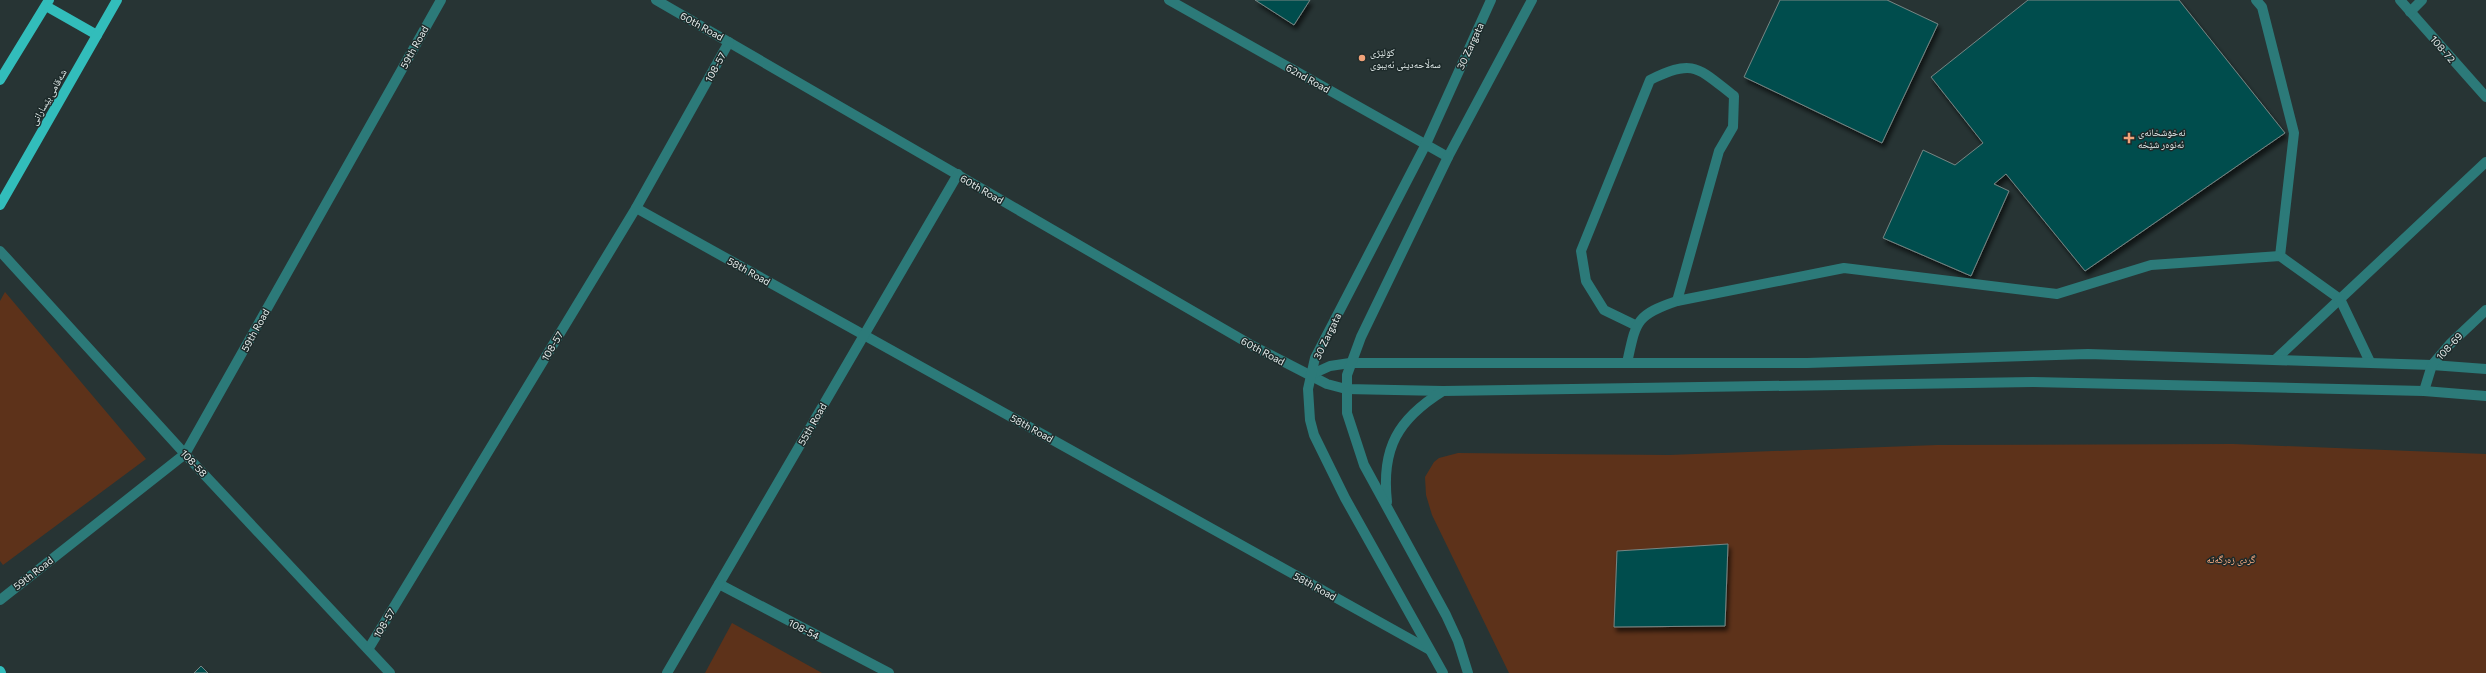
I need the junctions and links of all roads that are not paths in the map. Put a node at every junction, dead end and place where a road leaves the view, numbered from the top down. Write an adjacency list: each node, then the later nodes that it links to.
1 (117, 0): 12 (main road, شەقامی بێسارانی)
2 (441, 0): 40 (street, 59th Road)
3 (656, 0): 13 (street, 60th Road)
4 (1169, 0): 16 (street, 62nd Road)
5 (1491, 0): 16 (street, 30 Zargata)
6 (1532, 0): 17 (street)
7 (2256, 0): 23 (street)
8 (2400, 0): 11 (street, 108-72)
9 (2422, 0): 11 (street)
10 (47, 3): 12 (main road); 14 (main road)
11 (2410, 12): 15 (street, 108-72)
12 (97, 35): 20 (main road, شەقامی بێسارانی)
13 (730, 42): 19 (street, 60th Road); 21 (street, 108-57)
14 (0, 80)
15 (2486, 97)
16 (1426, 144): 17 (street, 62nd Road); 35 (street, 30 Zargata)
17 (1448, 157): 31 (street)
18 (2486, 162): 24 (street)
19 (958, 174): 28 (street, 55th Road); 35 (street, 60th Road)
20 (0, 205)
21 (636, 208): 28 (street, 58th Road); 44 (street, 108-57)
22 (0, 251): 40 (street, 108-58)
23 (2280, 256): 24 (street); 25 (street)
24 (2340, 299): 29 (street); 30 (street)
25 (1677, 301): 27 (street); 27 (street)
26 (2486, 310): 33 (street, 108-69)
27 (1635, 325): 32 (street)
28 (864, 335): 42 (street, 55th Road); 45 (street, 58th Road)
29 (2275, 360): 30 (street); 32 (street)
30 (2370, 362): 33 (street)
31 (1350, 363): 32 (street); 35 (street); 36 (street)
32 (1627, 363)
33 (2432, 365): 34 (street); 38 (street, 108-69)
34 (2486, 369)
35 (1310, 375): 36 (street, 60th Road); 45 (street, 30 Zargata)
36 (1346, 389): 37 (street, 60th Road); 41 (street)
37 (1443, 391): 38 (street, 60th Road); 41 (street)
38 (2424, 391): 39 (street, 60th Road)
39 (2486, 396)
40 (185, 454): 43 (street, 59th Road); 44 (street, 108-58)
41 (1388, 506): 50 (street)
42 (719, 584): 47 (street, 55th Road); 48 (street, 108-54)
43 (0, 600)
44 (369, 648): 46 (street, 108-58)
45 (1428, 648): 49 (street, 30 Zargata)
46 (390, 673)
47 (667, 673)
48 (889, 673)
49 (1443, 673)
50 (1468, 673)

